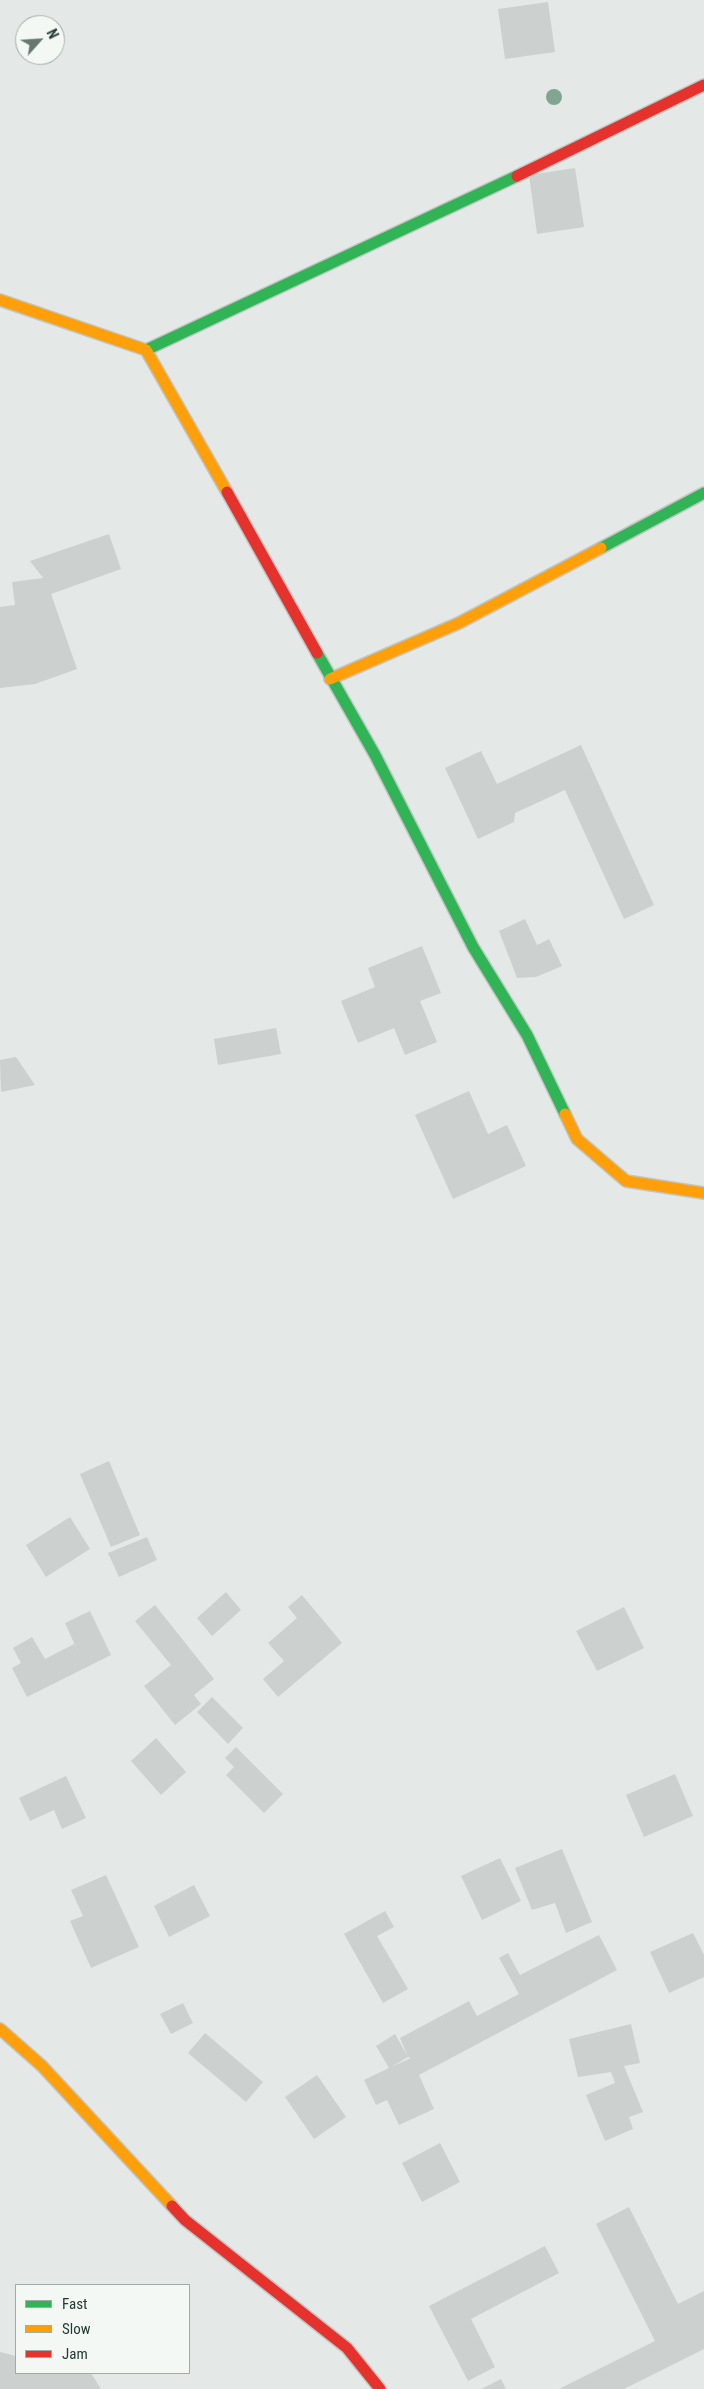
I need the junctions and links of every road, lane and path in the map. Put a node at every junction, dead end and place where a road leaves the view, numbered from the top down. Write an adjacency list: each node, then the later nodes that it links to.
1 (704, 85): 3 (street)
2 (0, 300): 3 (street)
3 (146, 350): 5 (street)
4 (704, 493): 5 (street)
5 (330, 679): 6 (street)
6 (704, 1193)
7 (0, 2029): 8 (street)
8 (380, 2389)

